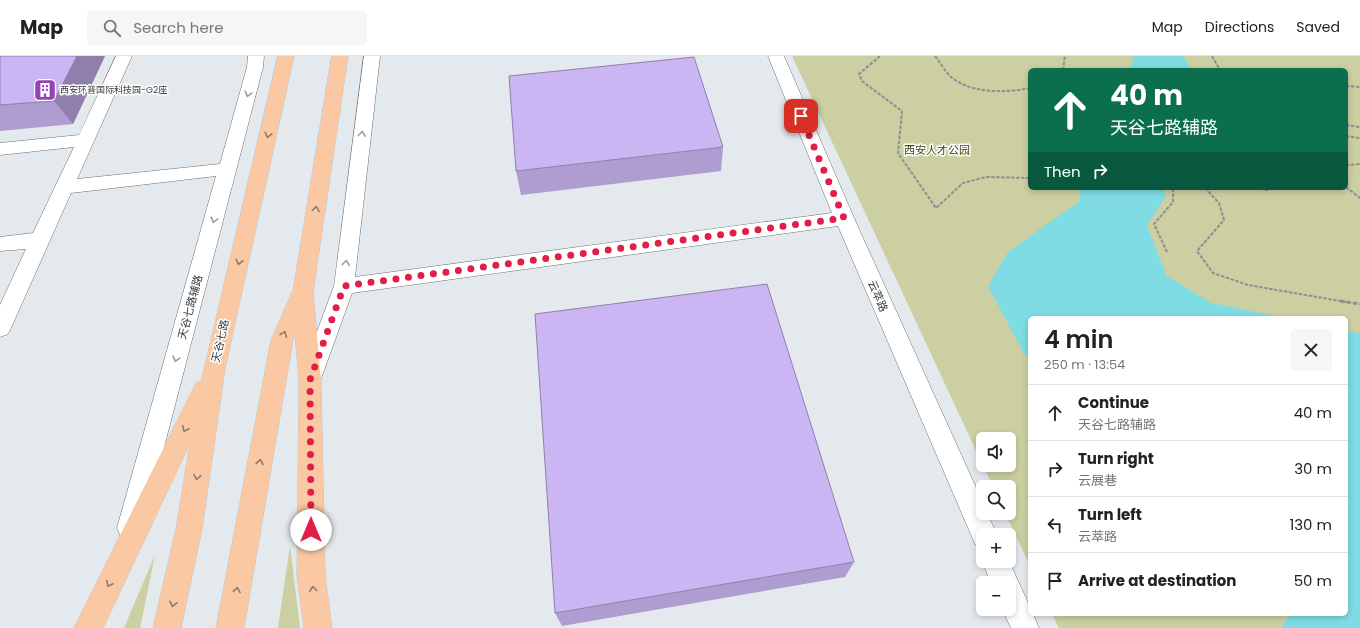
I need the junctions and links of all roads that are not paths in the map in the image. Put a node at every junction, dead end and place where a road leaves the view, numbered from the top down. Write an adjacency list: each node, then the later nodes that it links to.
1 (124, 56): 7 (street)
2 (256, 56): 9 (street, 天谷七路辅路, one-way to 9)
3 (286, 56): 17 (main road, 天谷七路, one-way to 17)
4 (340, 56): 15 (main road, one-way to 4)
5 (372, 56): 14 (street, one-way to 5)
6 (776, 56): 11 (street, 云萃路)
7 (86, 140): 8 (street); 10 (street)
8 (0, 149)
9 (228, 169): 10 (street); 20 (street, 天谷七路辅路, one-way to 20)
10 (64, 187): 12 (street)
11 (844, 218): 14 (street); 19 (street, 云萃路)
12 (40, 240): 13 (street); 16 (street)
13 (0, 244)
14 (344, 286): 18 (street)
15 (303, 290): 18 (main road); 24 (main road, one-way to 15)
16 (0, 328)
17 (214, 369): 20 (main road, one-way to 20); 23 (main road, 天谷七路, one-way to 23)
18 (310, 380): 25 (main road, one-way to 18)
19 (981, 528)
20 (122, 557): 22 (main road, one-way to 22)
21 (1016, 608): 26 (street)
22 (88, 628)
23 (168, 628)
24 (230, 628)
25 (318, 628)
26 (1025, 628)

